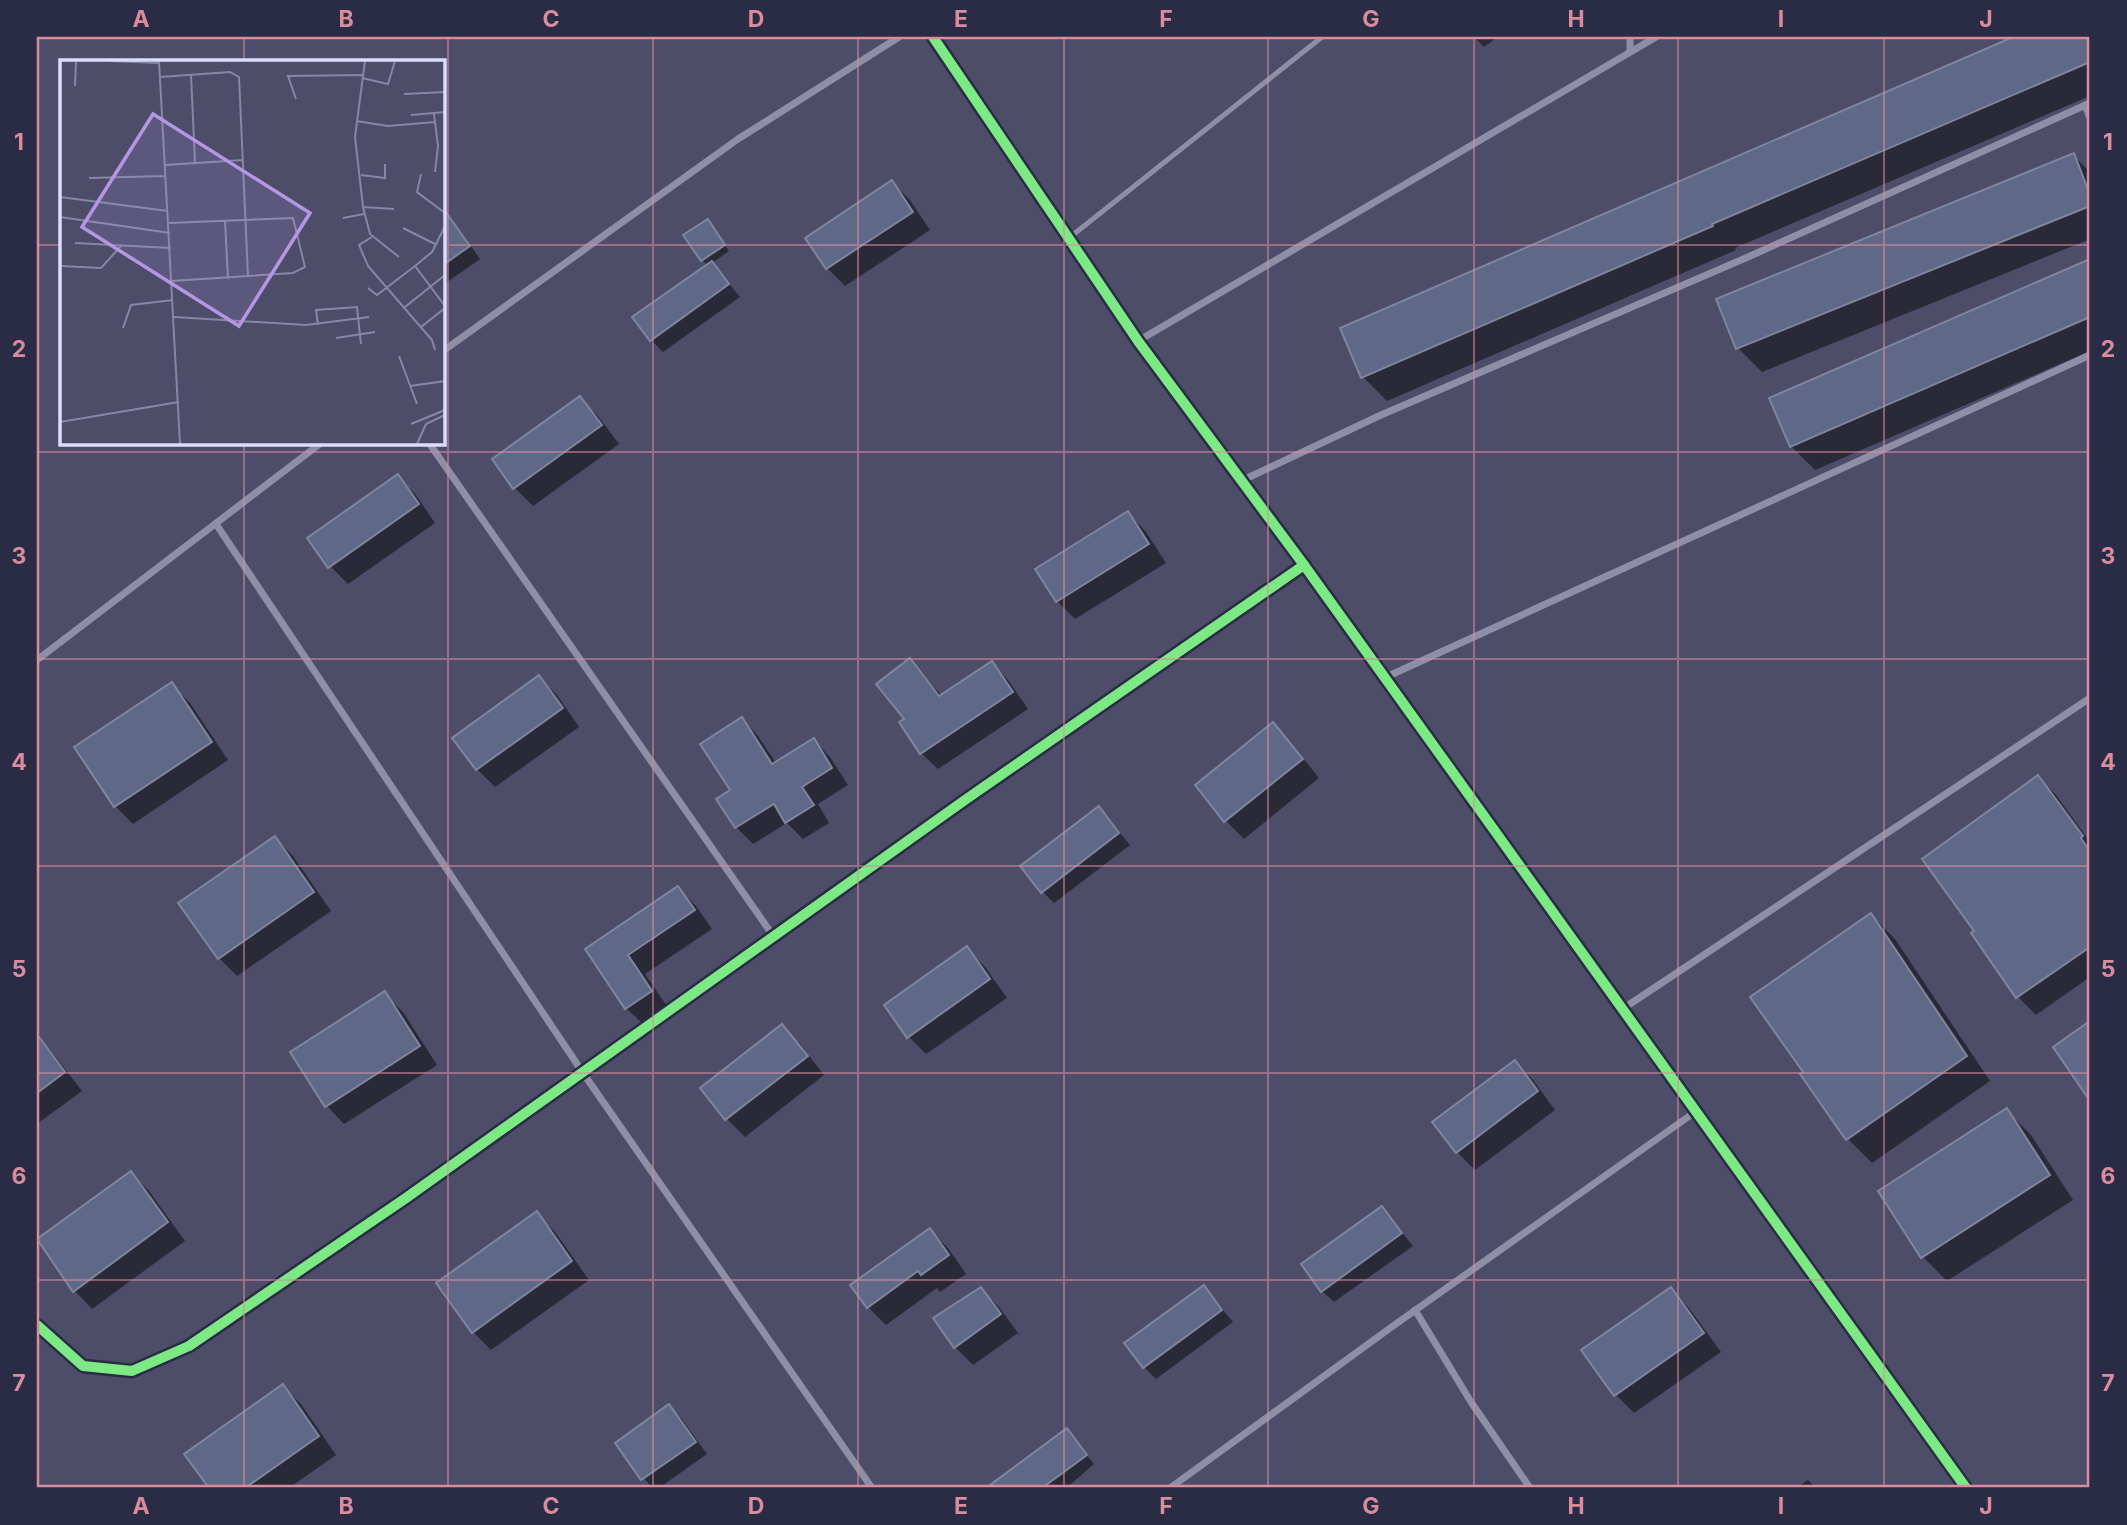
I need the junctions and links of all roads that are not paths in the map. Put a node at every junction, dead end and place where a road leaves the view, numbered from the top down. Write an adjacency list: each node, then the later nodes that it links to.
1 (899, 37): 11 (street)
2 (933, 37): 9 (street)
3 (1322, 37): 9 (lane)
4 (1630, 37): 6 (street)
5 (1656, 37): 6 (street)
6 (1630, 51): 10 (street)
7 (2087, 104): 8 (street); 15 (street)
8 (2090, 118)
9 (1069, 239): 10 (street)
10 (1138, 341): 15 (street)
11 (444, 350)
12 (2090, 355): 19 (street)
13 (320, 444): 16 (street)
14 (430, 444): 21 (street)
15 (1241, 481): 17 (street)
16 (216, 524): 18 (street); 23 (street)
17 (1304, 565): 19 (street); 21 (street)
18 (37, 660)
19 (1384, 678): 22 (street)
20 (2090, 698): 22 (street)
21 (774, 937): 23 (street)
22 (1622, 1010): 24 (street)
23 (583, 1073): 26 (street); 27 (street)
24 (1695, 1112): 25 (street); 30 (street)
25 (1415, 1310): 28 (street); 29 (street)
26 (37, 1325)
27 (872, 1488)
28 (1170, 1488)
29 (1530, 1488)
30 (1966, 1488)

